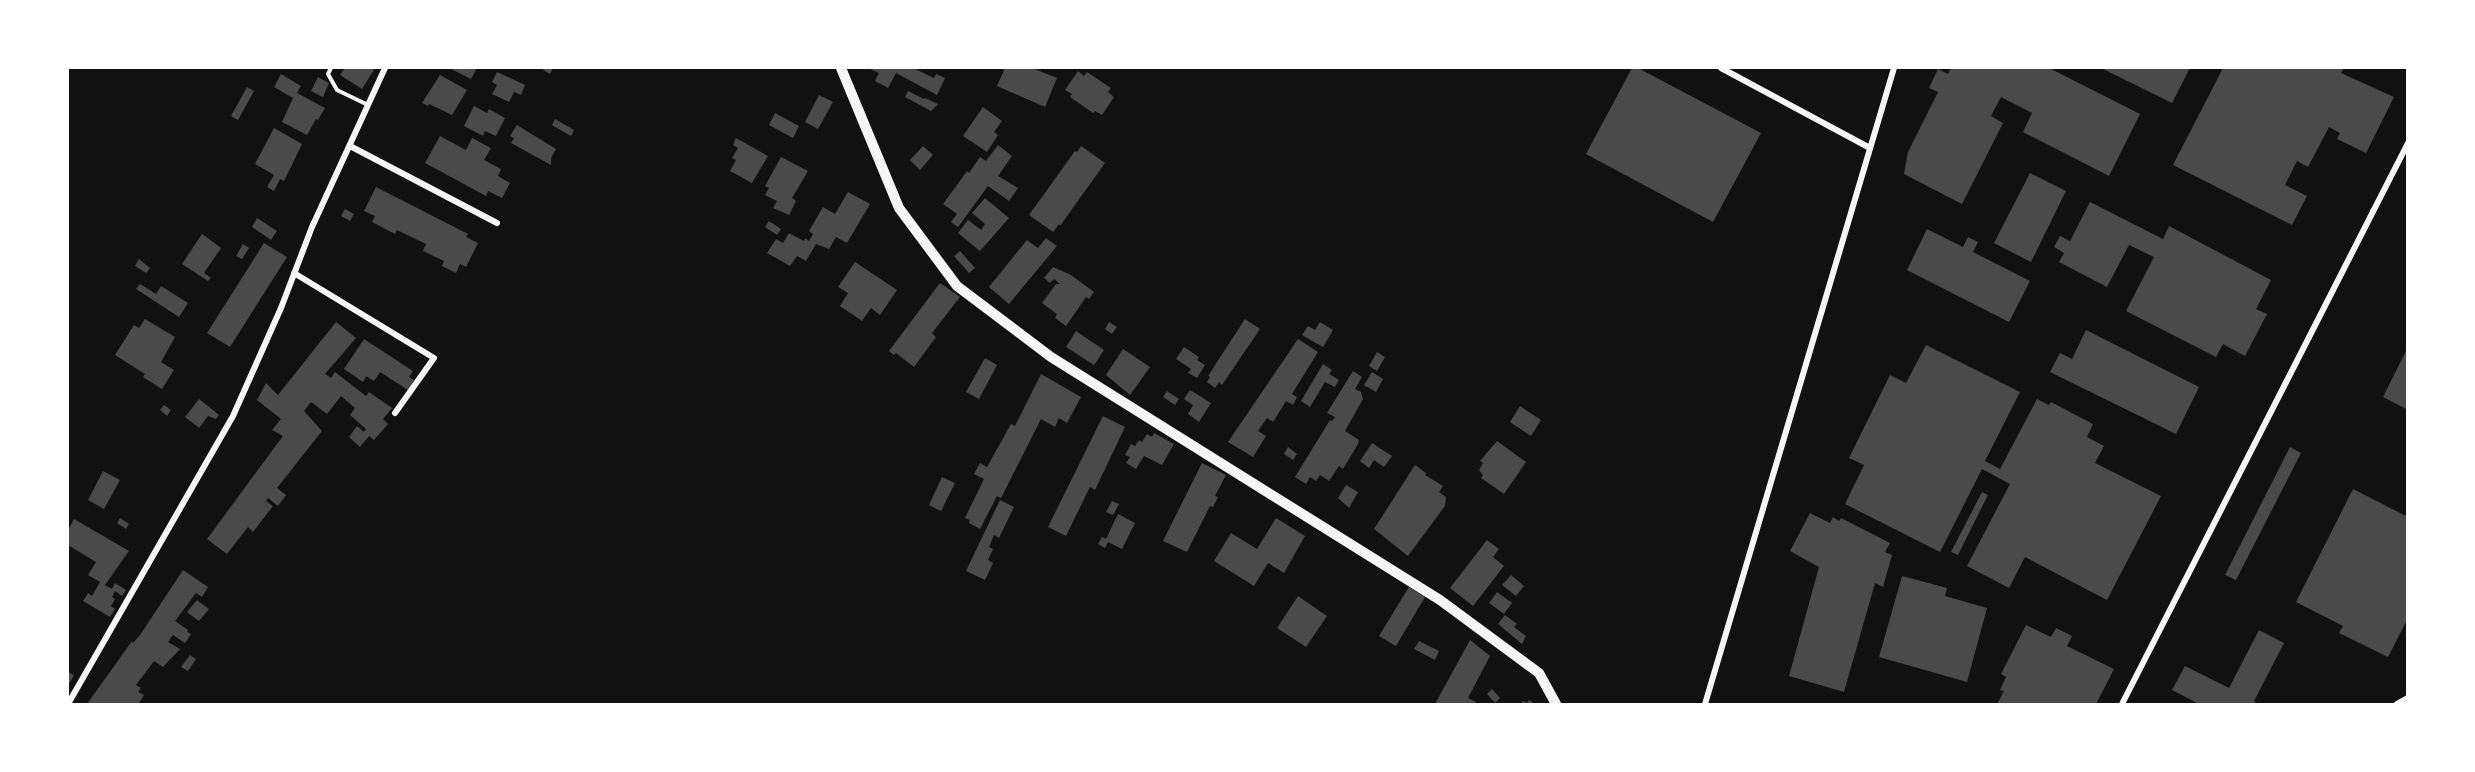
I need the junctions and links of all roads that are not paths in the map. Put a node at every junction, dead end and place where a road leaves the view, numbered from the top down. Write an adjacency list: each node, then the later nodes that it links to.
1 (331, 68): 6 (lane)
2 (385, 68): 6 (street)
3 (841, 68): 15 (street)
4 (1721, 68): 9 (street)
5 (1894, 68): 9 (street)
6 (368, 105): 8 (street)
7 (2408, 143): 17 (street)
8 (350, 146): 10 (street); 11 (street)
9 (1870, 148): 16 (street)
10 (497, 223)
11 (294, 273): 12 (street); 14 (street)
12 (395, 413)
13 (2408, 698): 18 (street)
14 (68, 704)
15 (1556, 705)
16 (1705, 705)
17 (2121, 705)
18 (2397, 705)

